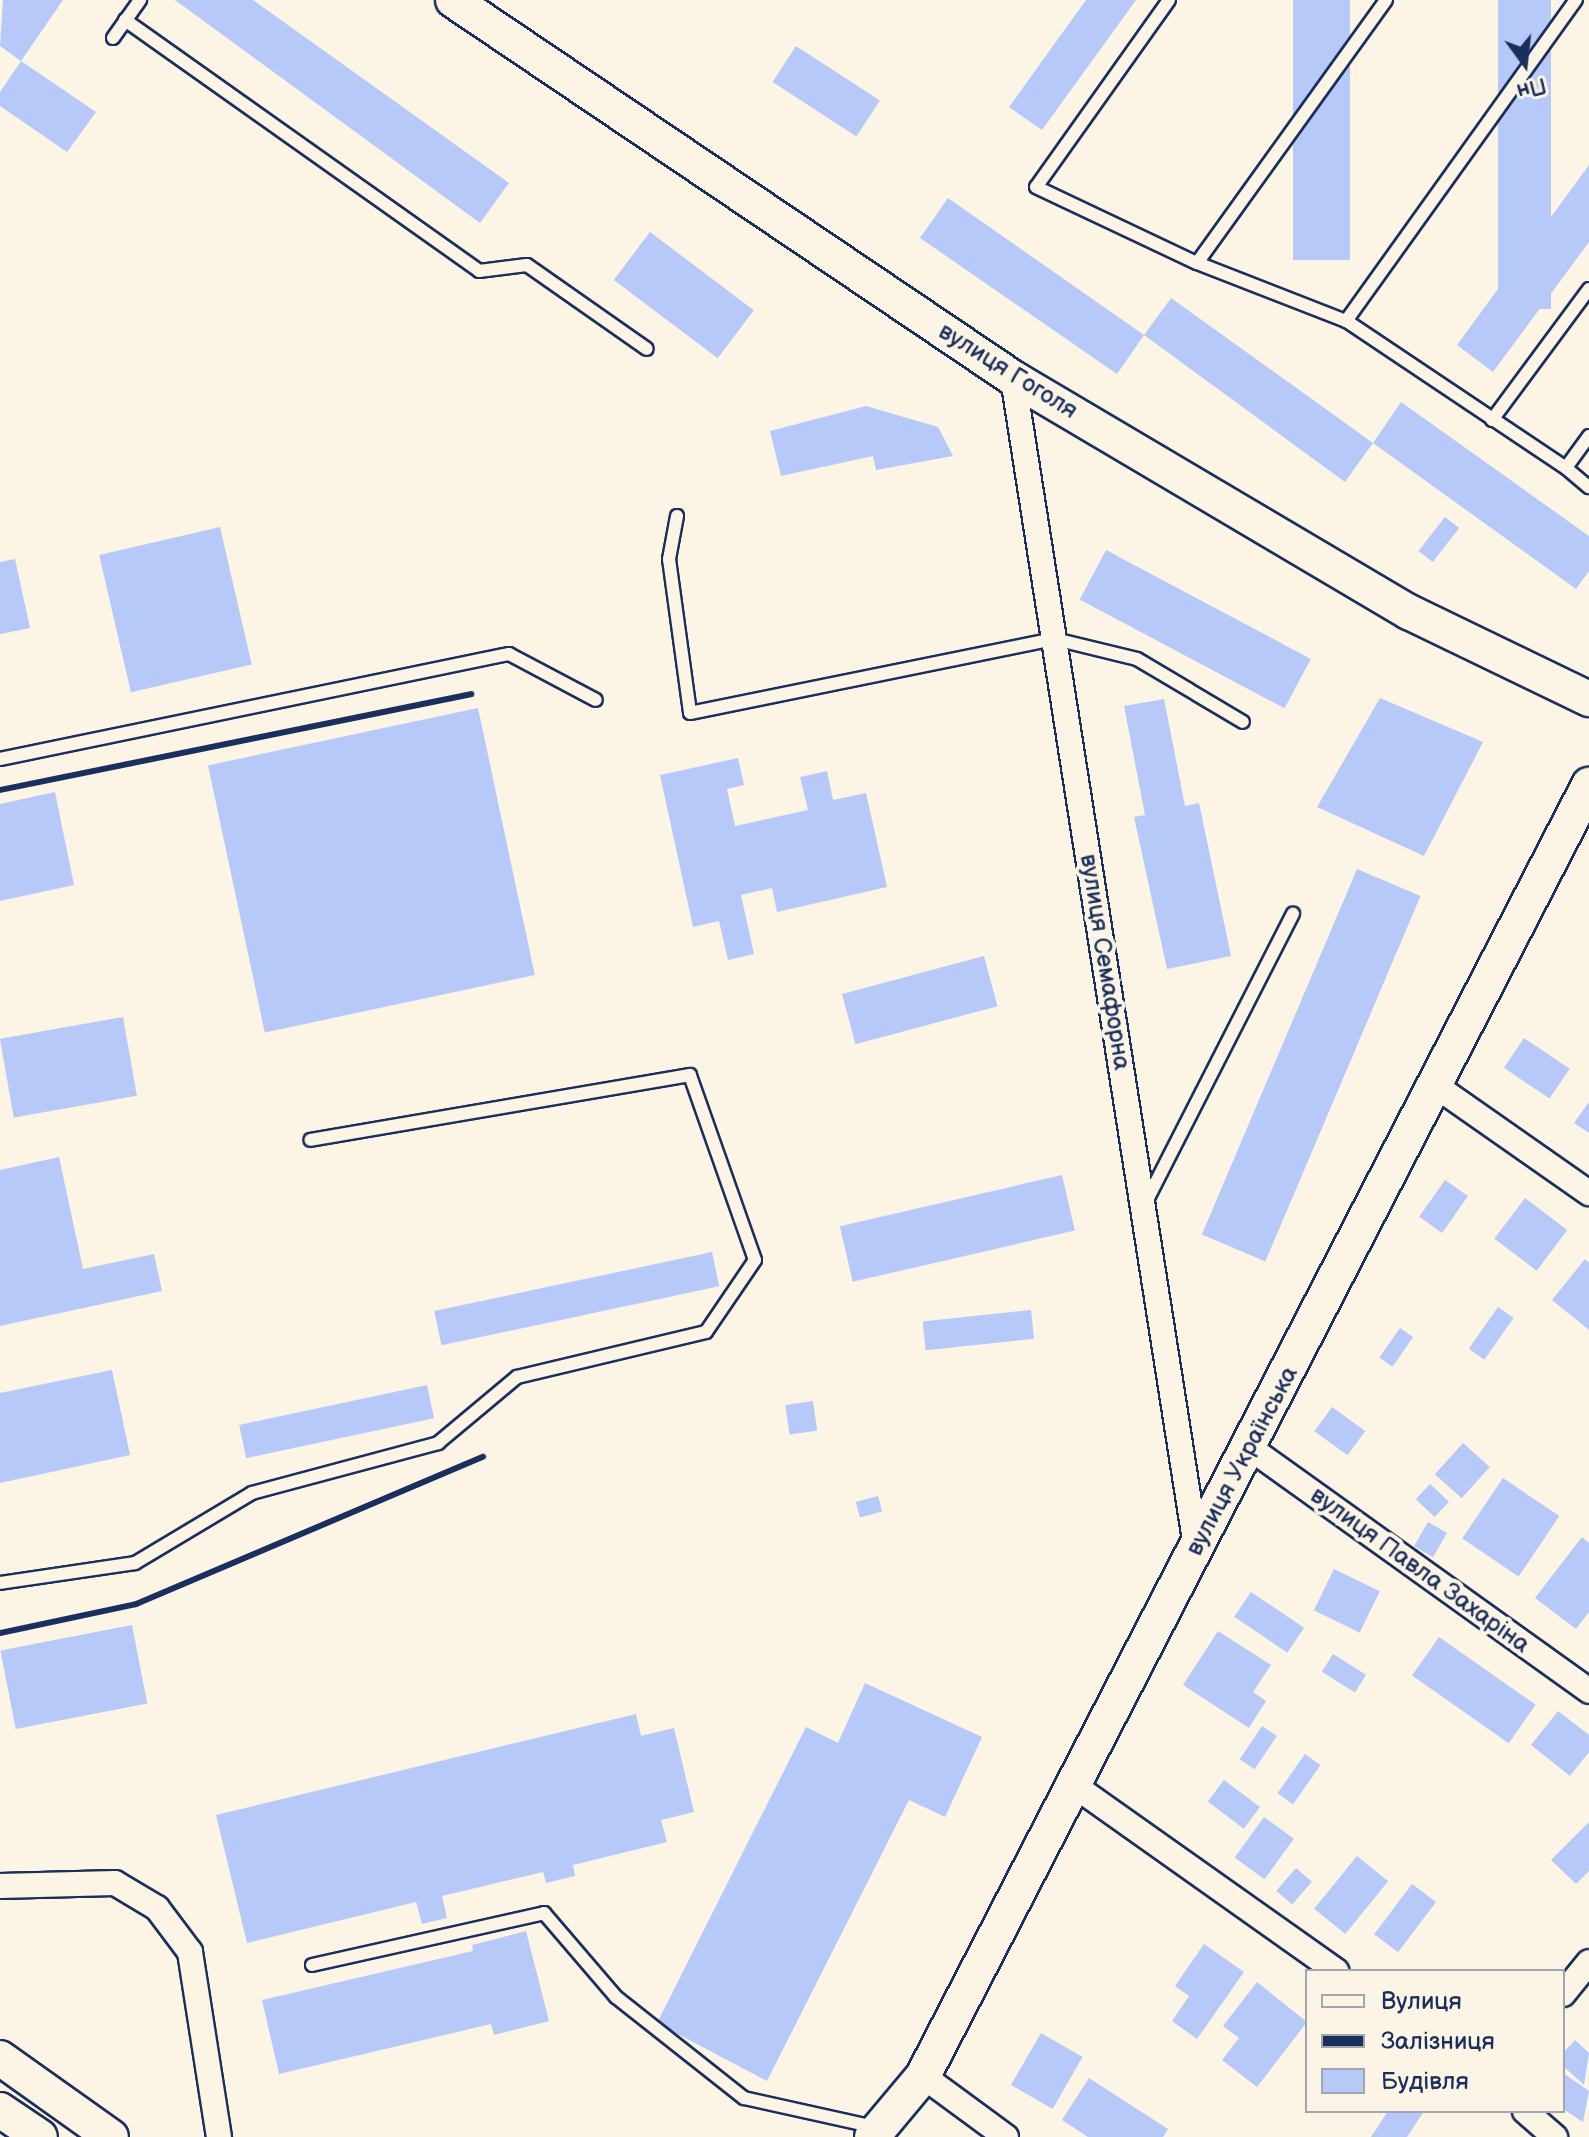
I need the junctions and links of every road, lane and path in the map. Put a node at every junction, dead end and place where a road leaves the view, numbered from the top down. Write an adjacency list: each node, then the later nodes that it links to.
1 (140, 0): 6 (lane)
2 (453, 0): 12 (main road, вулиця Гоголя)
3 (1169, 0): 8 (lane)
4 (1386, 0): 8 (lane)
5 (1576, 0): 10 (lane)
6 (125, 20): 7 (lane); 11 (lane)
7 (113, 38)
8 (1197, 263): 10 (lane)
9 (1589, 289): 13 (lane)
10 (1346, 321): 13 (lane)
11 (647, 349)
12 (1013, 378): 18 (street, вулиця Семафорна); 19 (main road, вулиця Гоголя)
13 (1492, 420): 15 (lane)
14 (1589, 436): 15 (lane)
15 (1566, 468): 16 (lane)
16 (1589, 487)
17 (677, 516): 18 (lane)
18 (1055, 639): 21 (lane); 28 (street, вулиця Семафорна)
19 (1589, 699)
20 (596, 700): 22 (lane)
21 (1243, 722)
22 (0, 759)
23 (1589, 785): 25 (main road, вулиця Українська)
24 (1293, 913): 28 (lane)
25 (1436, 1086): 27 (street); 29 (main road, вулиця Українська)
26 (311, 1140): 31 (lane)
27 (1589, 1193)
28 (1144, 1207): 30 (street, вулиця Семафорна)
29 (1250, 1448): 30 (main road, вулиця Українська); 32 (street, вулиця Павла Захаріна)
30 (1196, 1546): 33 (main road, вулиця Українська)
31 (0, 1583)
32 (1589, 1691)
33 (1072, 1784): 37 (street); 40 (main road, вулиця Українська)
34 (0, 1886): 46 (street)
35 (1589, 1962): 38 (street)
36 (312, 1965): 43 (lane)
37 (1333, 1969)
38 (1565, 1992)
39 (0, 2058): 45 (main road)
40 (923, 2076): 43 (main road, вулиця Українська); 47 (street)
41 (0, 2110): 44 (main road)
42 (1527, 2113): 48 (street)
43 (877, 2134)
44 (40, 2137)
45 (111, 2137)
46 (219, 2137)
47 (1006, 2137)
48 (1555, 2137)

